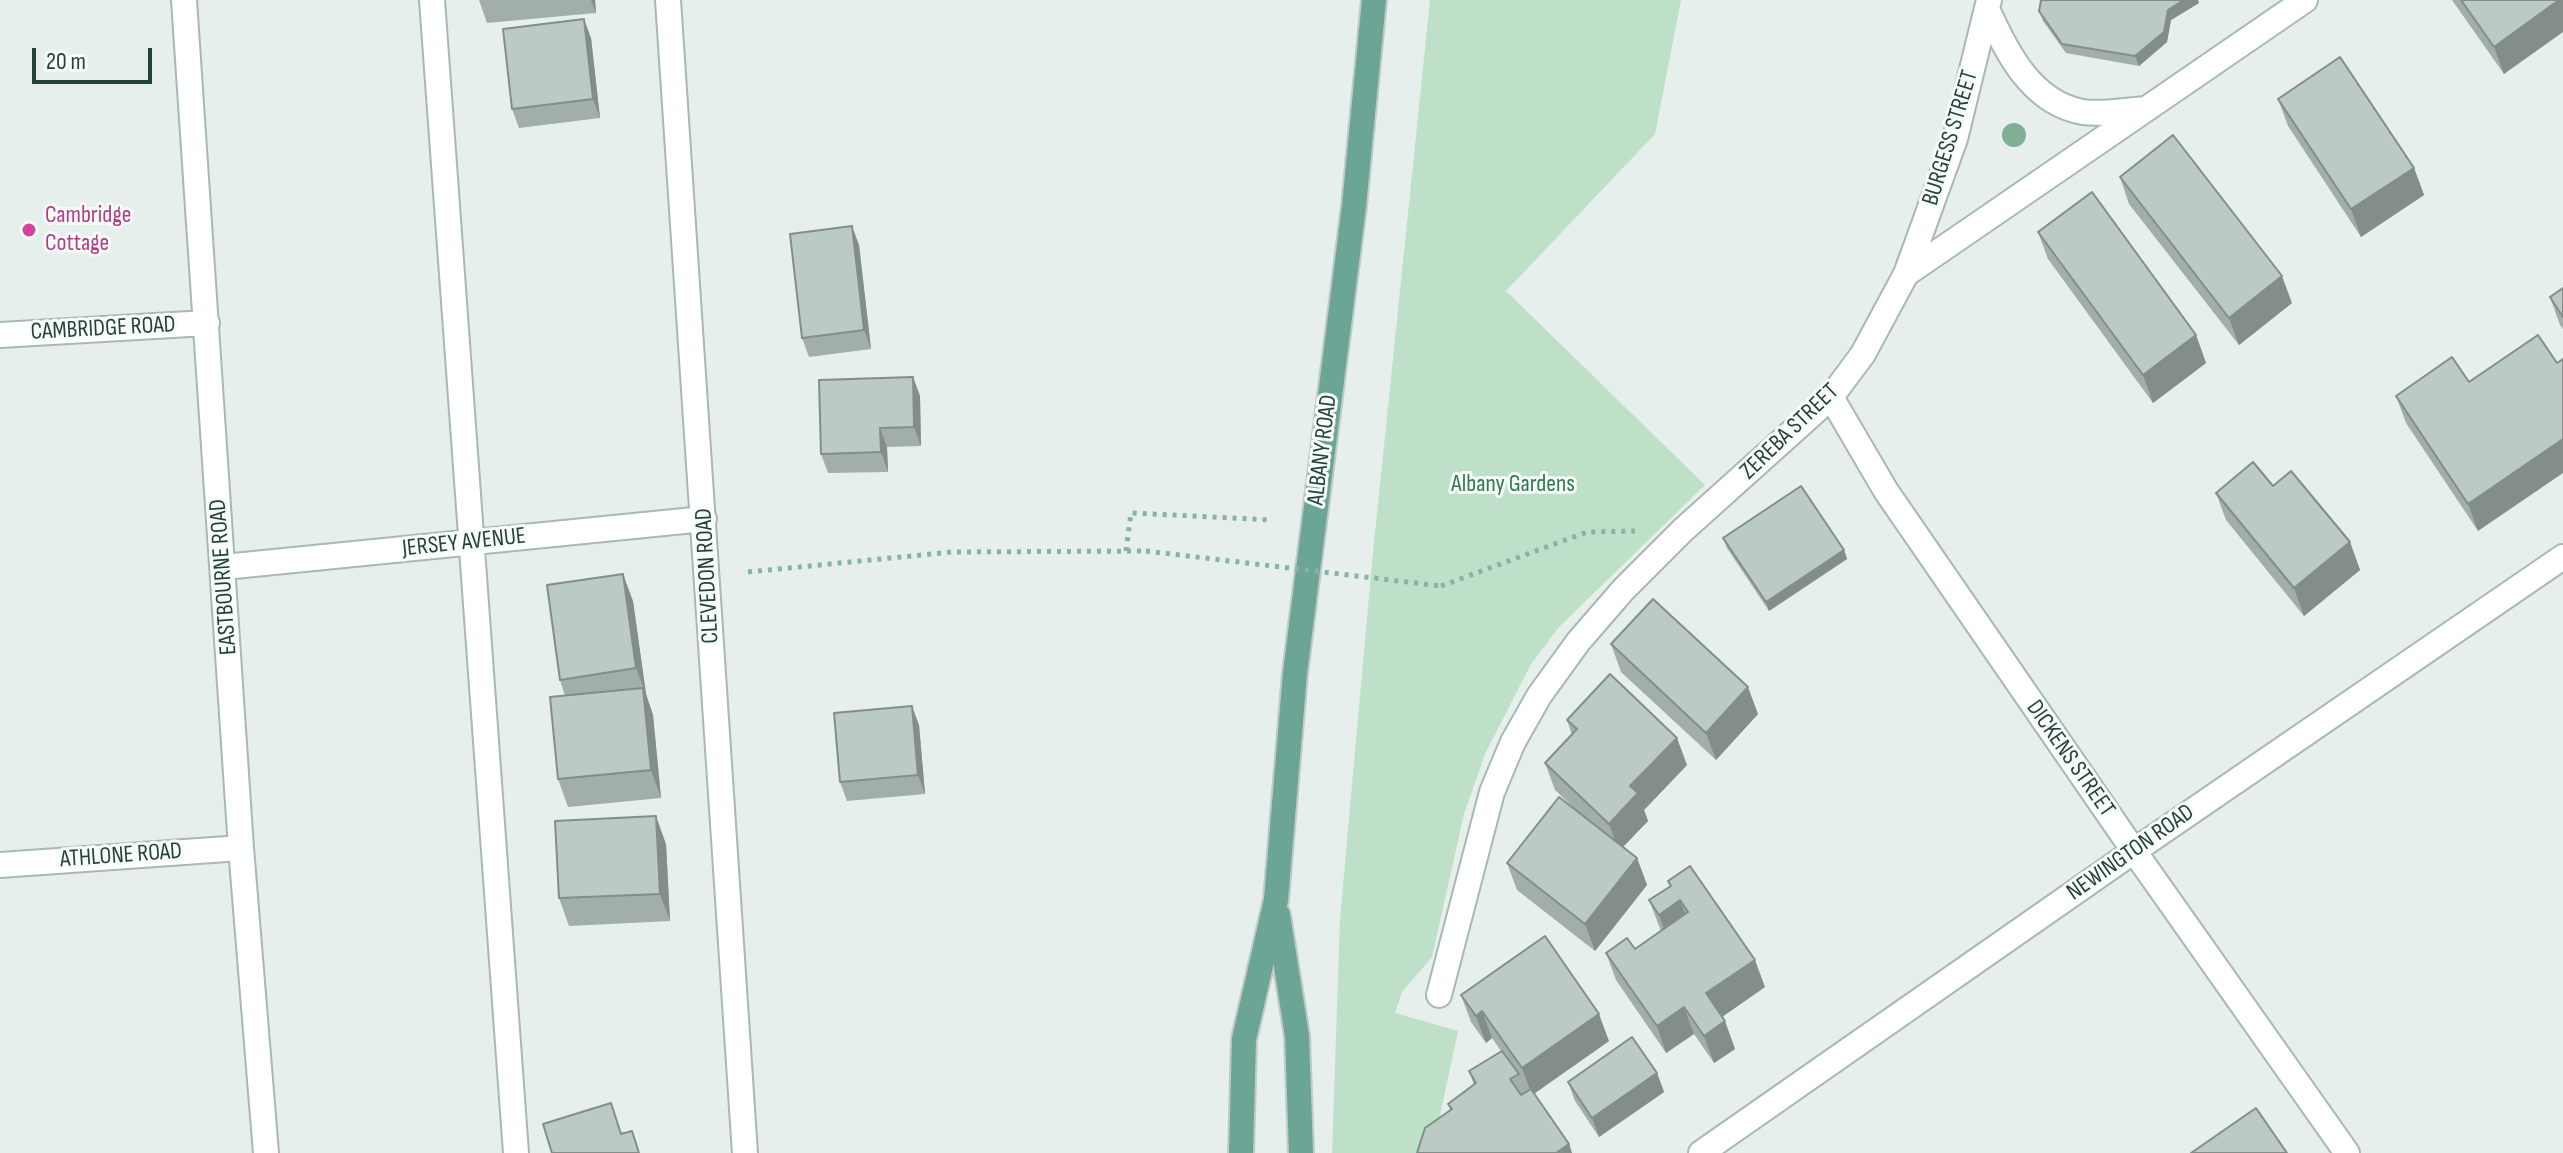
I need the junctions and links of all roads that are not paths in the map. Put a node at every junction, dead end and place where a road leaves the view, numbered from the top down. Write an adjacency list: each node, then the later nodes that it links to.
1 (184, 0): 9 (street, EASTBOURNE ROAD)
2 (432, 0): 13 (street)
3 (668, 0): 12 (street, CLEVEDON ROAD)
4 (1374, 0): 19 (main road, ALBANY ROAD)
5 (2305, 0): 7 (street, ZEREBA STREET)
6 (1988, 5): 7 (street); 8 (street, BURGESS STREET)
7 (2148, 109): 8 (street, ZEREBA STREET)
8 (1906, 274): 11 (street, ZEREBA STREET)
9 (207, 323): 10 (street, CAMBRIDGE ROAD); 15 (street, EASTBOURNE ROAD)
10 (0, 335)
11 (1831, 397): 17 (street, DICKENS STREET); 20 (street, ZEREBA STREET)
12 (704, 519): 13 (street, JERSEY AVENUE); 23 (street, CLEVEDON ROAD)
13 (472, 543): 15 (street, JERSEY AVENUE); 22 (street)
14 (2563, 557): 17 (street, NEWINGTON ROAD)
15 (224, 567): 16 (street, EASTBOURNE ROAD)
16 (241, 848): 18 (street, ATHLONE ROAD); 21 (street, EASTBOURNE ROAD)
17 (2134, 851): 26 (street, NEWINGTON ROAD); 27 (street, DICKENS STREET)
18 (0, 865)
19 (1276, 900): 24 (main road, ALBANY ROAD); 25 (main road, ALBANY ROAD)
20 (1439, 995)
21 (266, 1153)
22 (516, 1153)
23 (745, 1153)
24 (1241, 1153)
25 (1301, 1153)
26 (1701, 1153)
27 (2347, 1153)

